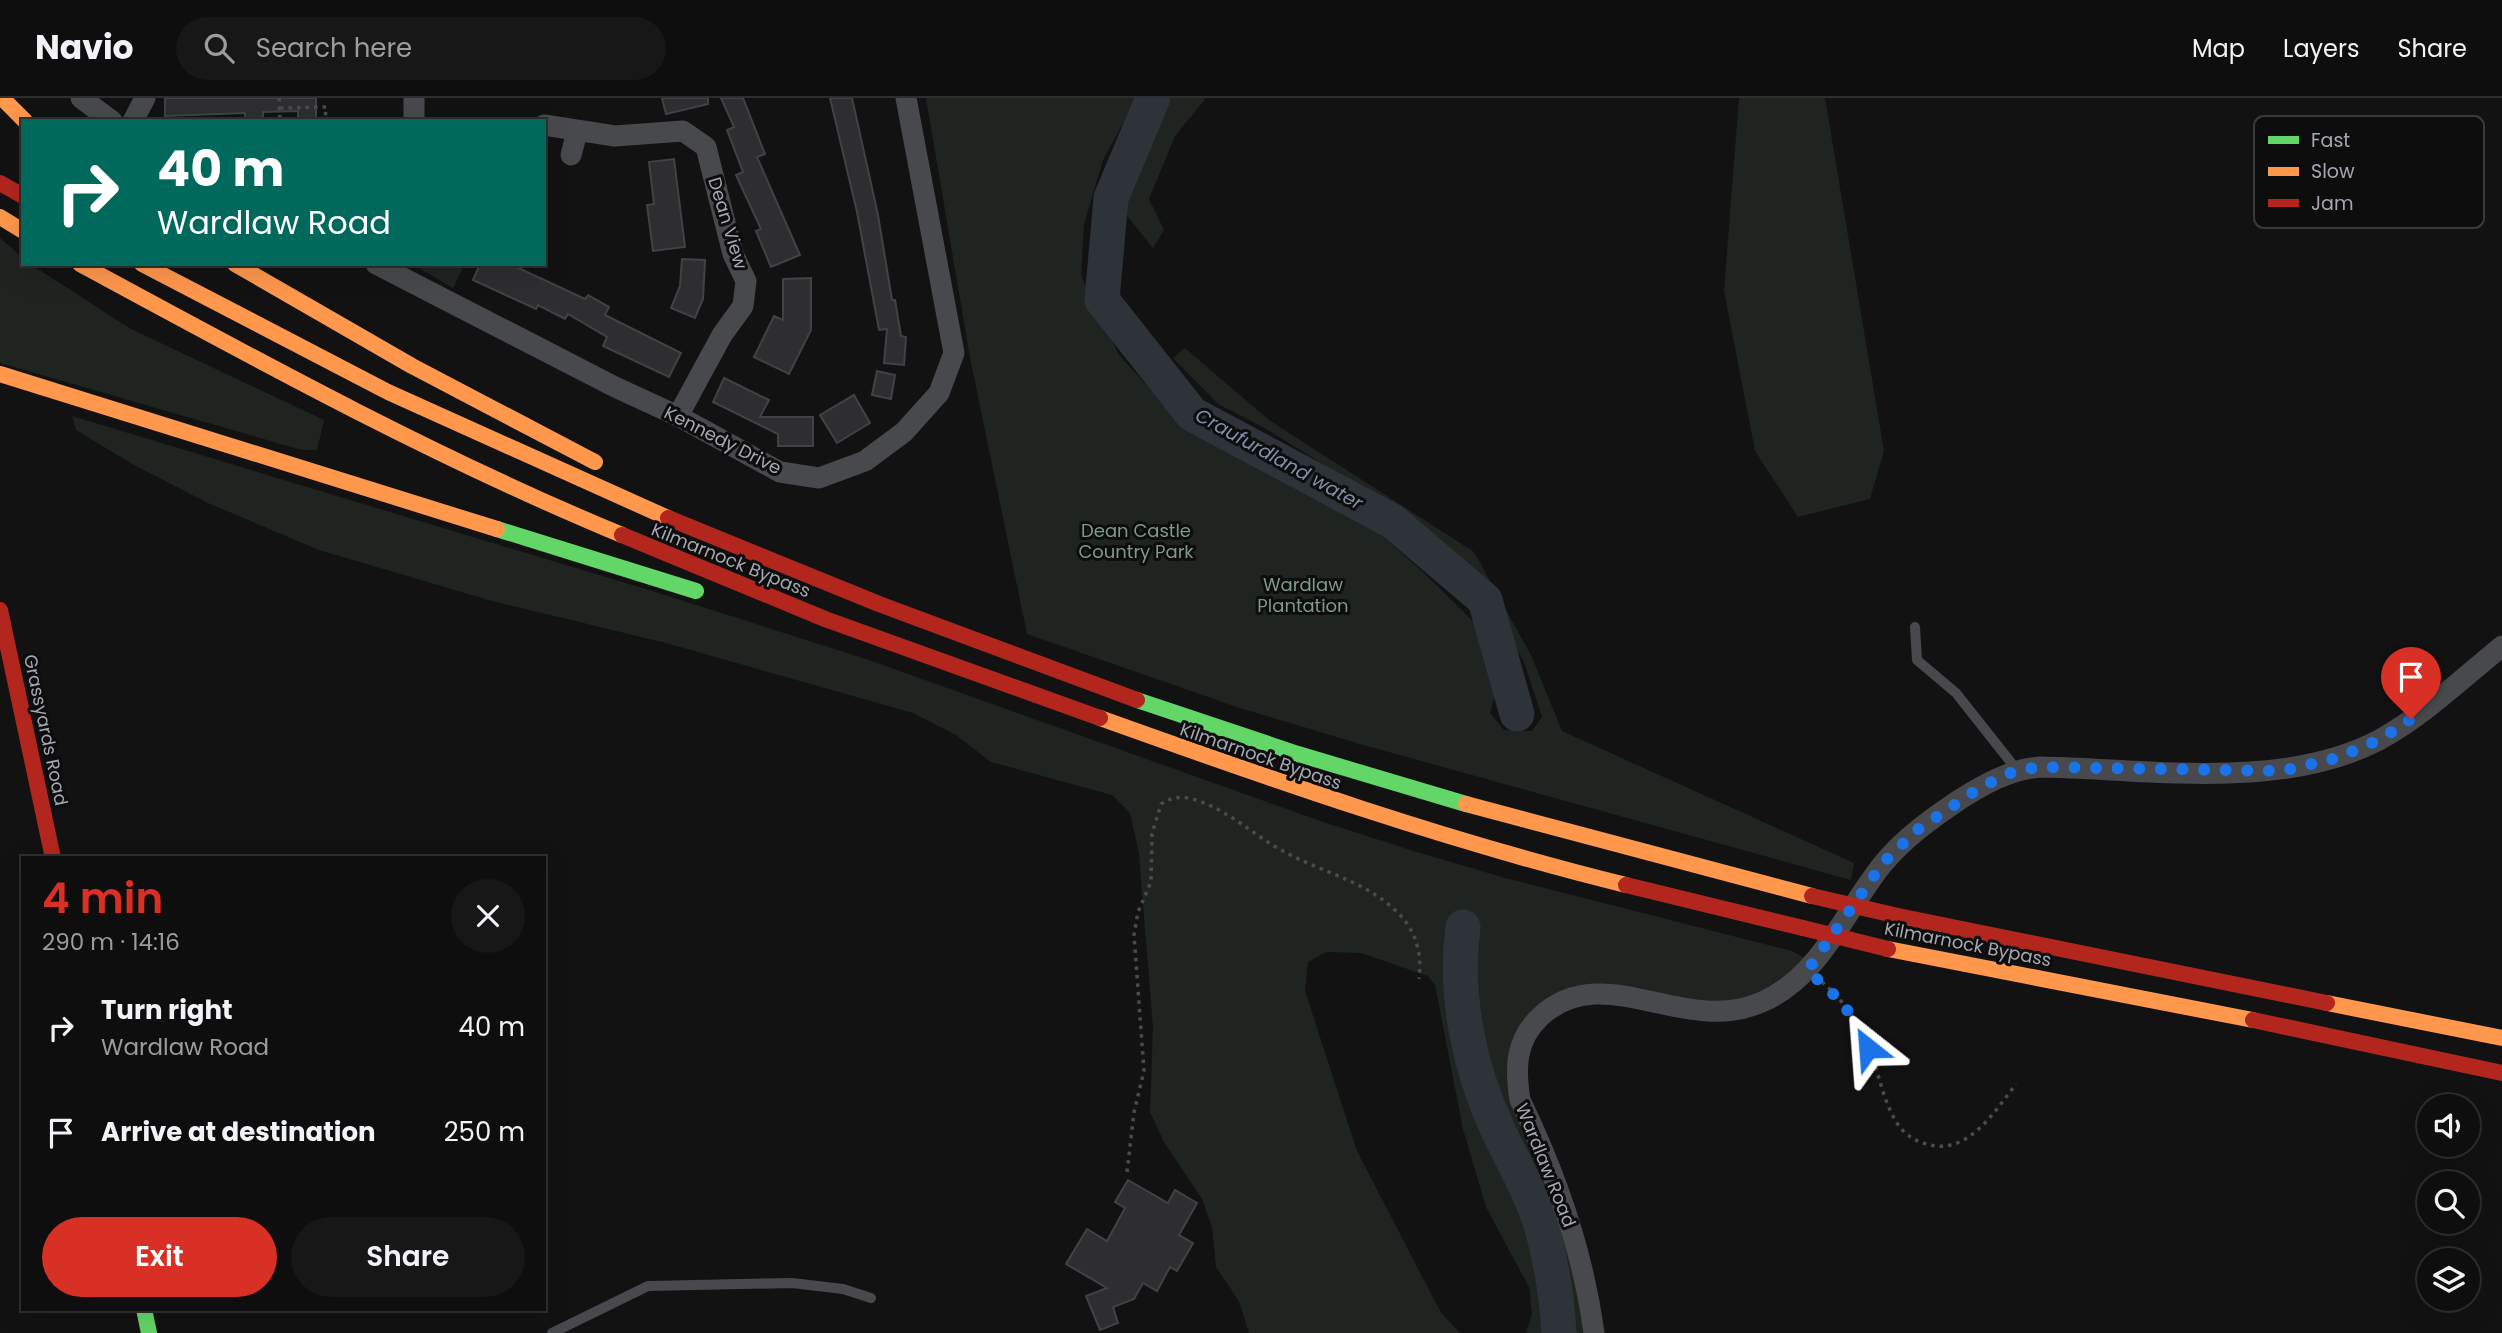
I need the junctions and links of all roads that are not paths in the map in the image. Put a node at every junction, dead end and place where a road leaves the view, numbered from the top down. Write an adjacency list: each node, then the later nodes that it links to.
1 (2, 98): 6 (main road)
2 (81, 98): 7 (street)
3 (145, 98): 8 (street)
4 (414, 98): 9 (street)
5 (906, 98): 22 (street, Kennedy Drive)
6 (23, 119)
7 (108, 119)
8 (134, 119)
9 (414, 119)
10 (546, 125): 11 (street, Dean View)
11 (577, 132): 12 (street); 22 (street, Dean View)
12 (571, 155)
13 (0, 183): 14 (main road)
14 (21, 195)
15 (0, 218): 16 (main road)
16 (21, 230)
17 (84, 266): 29 (main road, Kilmarnock Bypass)
18 (146, 266): 25 (main road, Kilmarnock Bypass)
19 (238, 266): 23 (main road)
20 (386, 266): 22 (street, Kennedy Drive)
21 (0, 378): 26 (main road)
22 (678, 416)
23 (612, 471)
24 (684, 506): 25 (main road)
25 (776, 564): 34 (main road, Kilmarnock Bypass, bridge)
26 (714, 597)
27 (753, 609): 29 (main road)
28 (0, 610): 33 (main road, Grassyards Road)
29 (825, 619): 35 (main road, Kilmarnock Bypass, bridge)
30 (1915, 627): 32 (lane)
31 (2502, 646): 32 (street, Wardlaw Road)
32 (2017, 770): 40 (street, Wardlaw Road)
33 (53, 856)
34 (2502, 1038)
35 (2502, 1073)
36 (871, 1297): 39 (lane)
37 (144, 1311): 38 (main road)
38 (149, 1333)
39 (552, 1333)
40 (1594, 1333)

